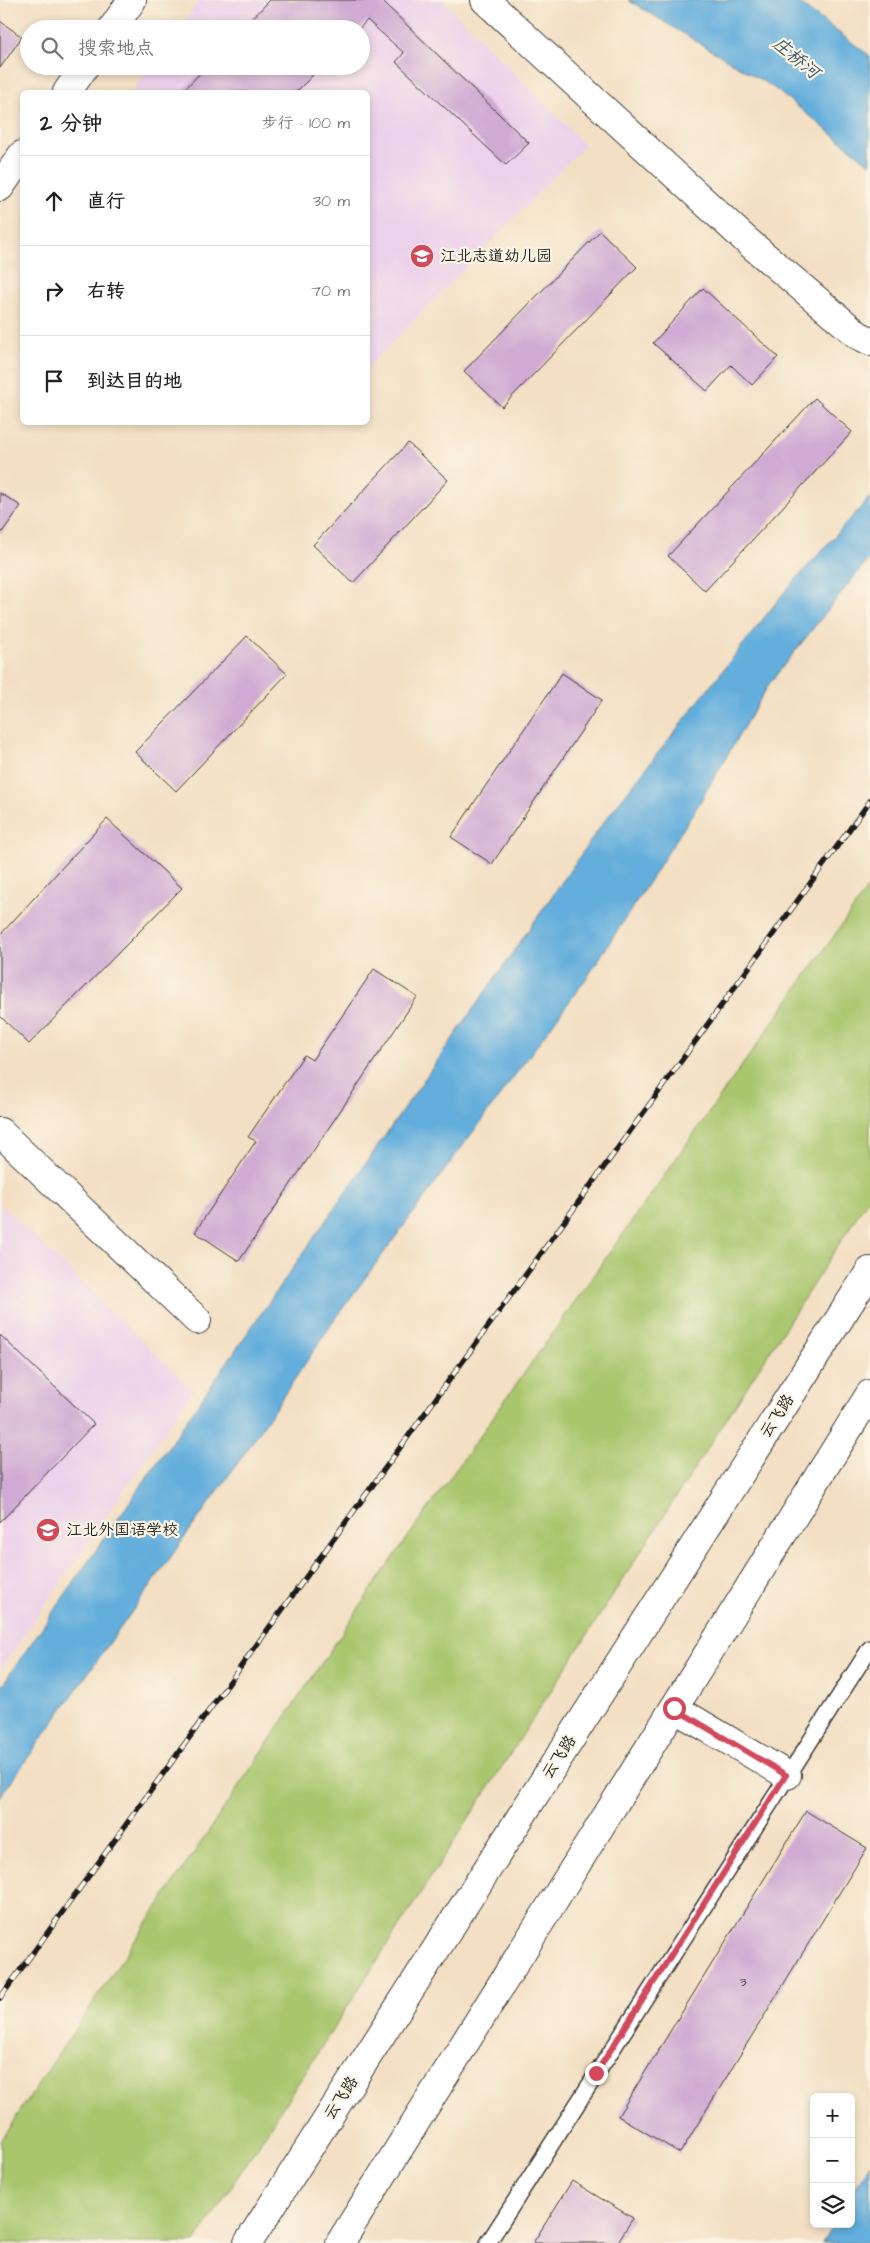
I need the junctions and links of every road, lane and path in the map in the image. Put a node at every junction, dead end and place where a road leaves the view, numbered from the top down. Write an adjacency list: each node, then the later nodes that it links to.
1 (132, 0): 3 (main road)
2 (485, 0): 8 (main road)
3 (118, 20)
4 (79, 75): 5 (main road)
5 (68, 90)
6 (20, 158): 7 (main road)
7 (0, 187)
8 (870, 341)
9 (0, 1132): 11 (main road)
10 (870, 1271): 16 (main road, 云飞路)
11 (197, 1320)
12 (870, 1394): 14 (main road)
13 (870, 1648): 15 (lane)
14 (674, 1708): 15 (main road); 17 (main road)
15 (786, 1775): 18 (lane)
16 (248, 2243)
17 (340, 2243)
18 (488, 2243)

